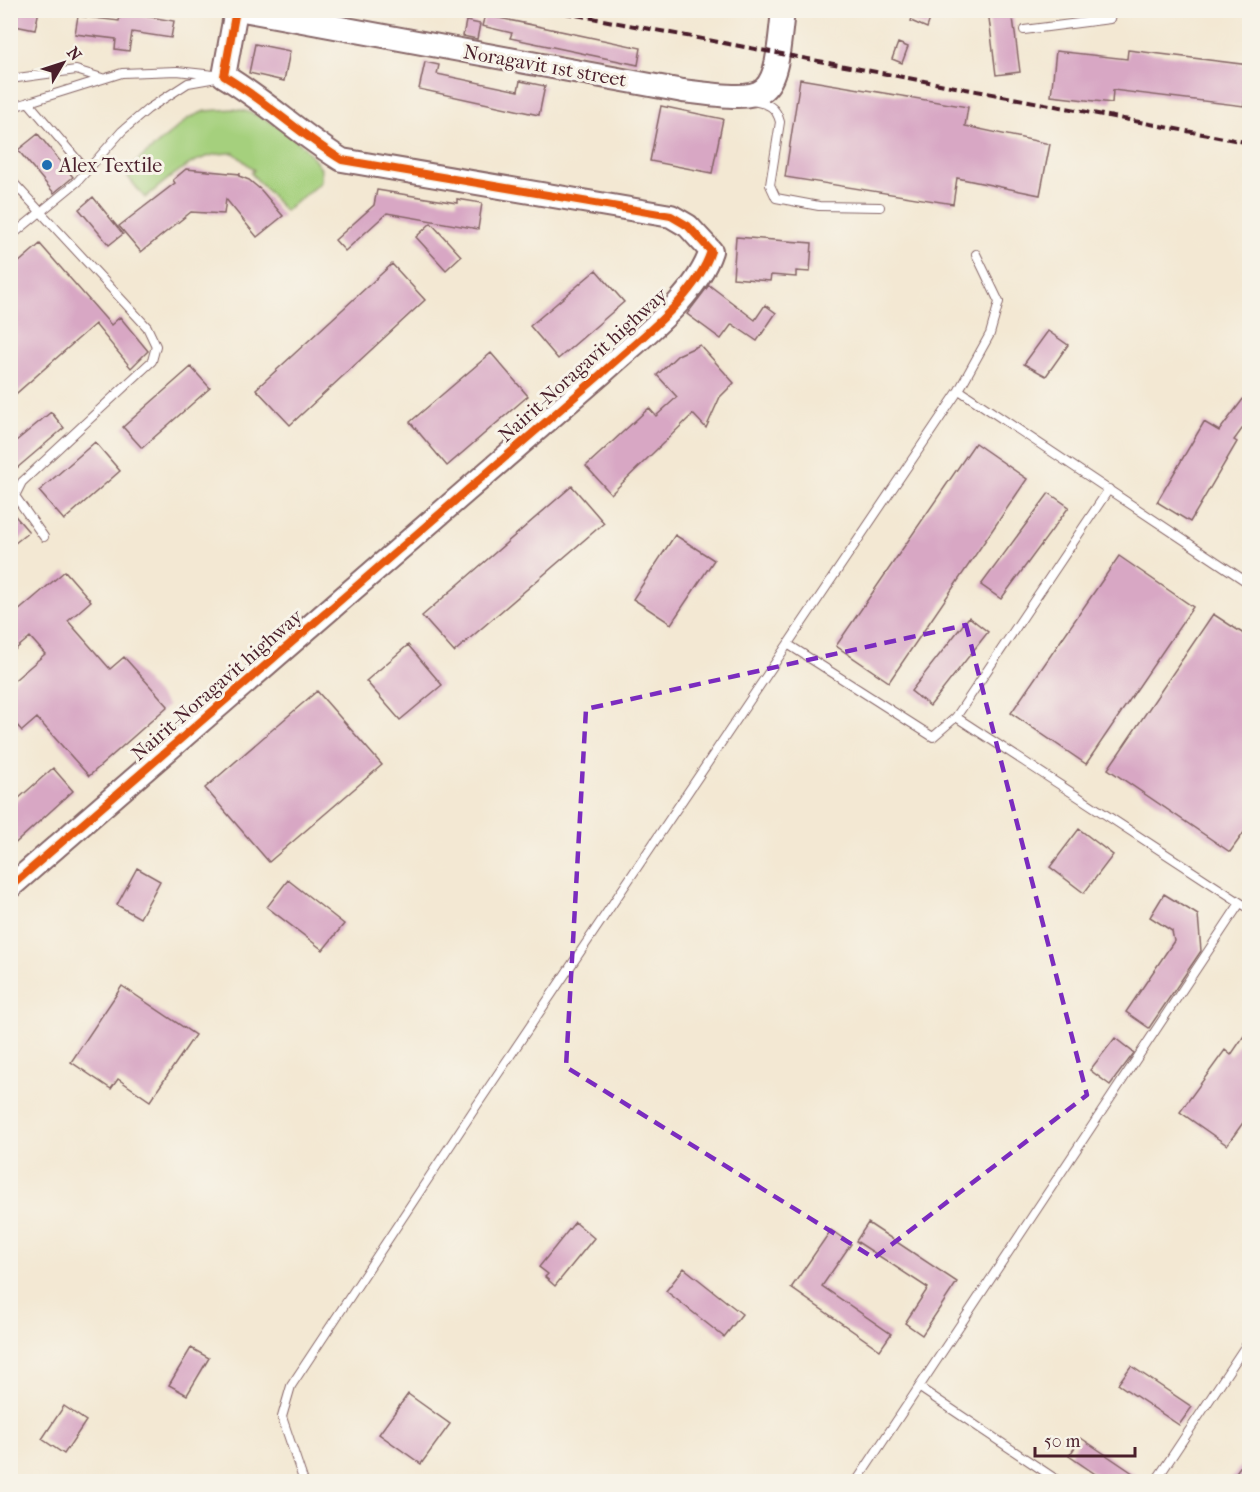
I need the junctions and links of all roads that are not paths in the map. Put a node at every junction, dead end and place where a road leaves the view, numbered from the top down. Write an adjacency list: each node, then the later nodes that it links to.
1 (236, 10): 6 (street)
2 (243, 10): 9 (street, Noragavit 1st street)
3 (1112, 10): 5 (lane)
4 (787, 16): 9 (street, Noragavit 1st street)
5 (1024, 30)
6 (224, 76): 8 (lane); 12 (lane); 24 (street, Nairit-Noragavit highway)
7 (10, 79): 8 (lane)
8 (103, 79): 10 (lane)
9 (740, 98): 14 (lane)
10 (28, 102): 11 (lane); 12 (lane)
11 (10, 108)
12 (87, 171): 15 (lane)
13 (10, 179): 15 (lane)
14 (880, 207)
15 (39, 212): 16 (lane); 20 (lane)
16 (10, 237)
17 (976, 254): 18 (lane)
18 (959, 390): 19 (lane); 22 (lane)
19 (1109, 489): 21 (lane); 23 (lane)
20 (44, 537)
21 (1250, 584)
22 (789, 645): 23 (lane); 29 (lane)
23 (956, 717): 25 (lane)
24 (10, 887)
25 (1240, 903): 26 (lane); 28 (lane)
26 (1250, 909)
27 (1250, 1339): 32 (lane)
28 (920, 1388): 30 (lane); 31 (lane)
29 (304, 1482)
30 (856, 1482)
31 (1060, 1482)
32 (1155, 1482)

